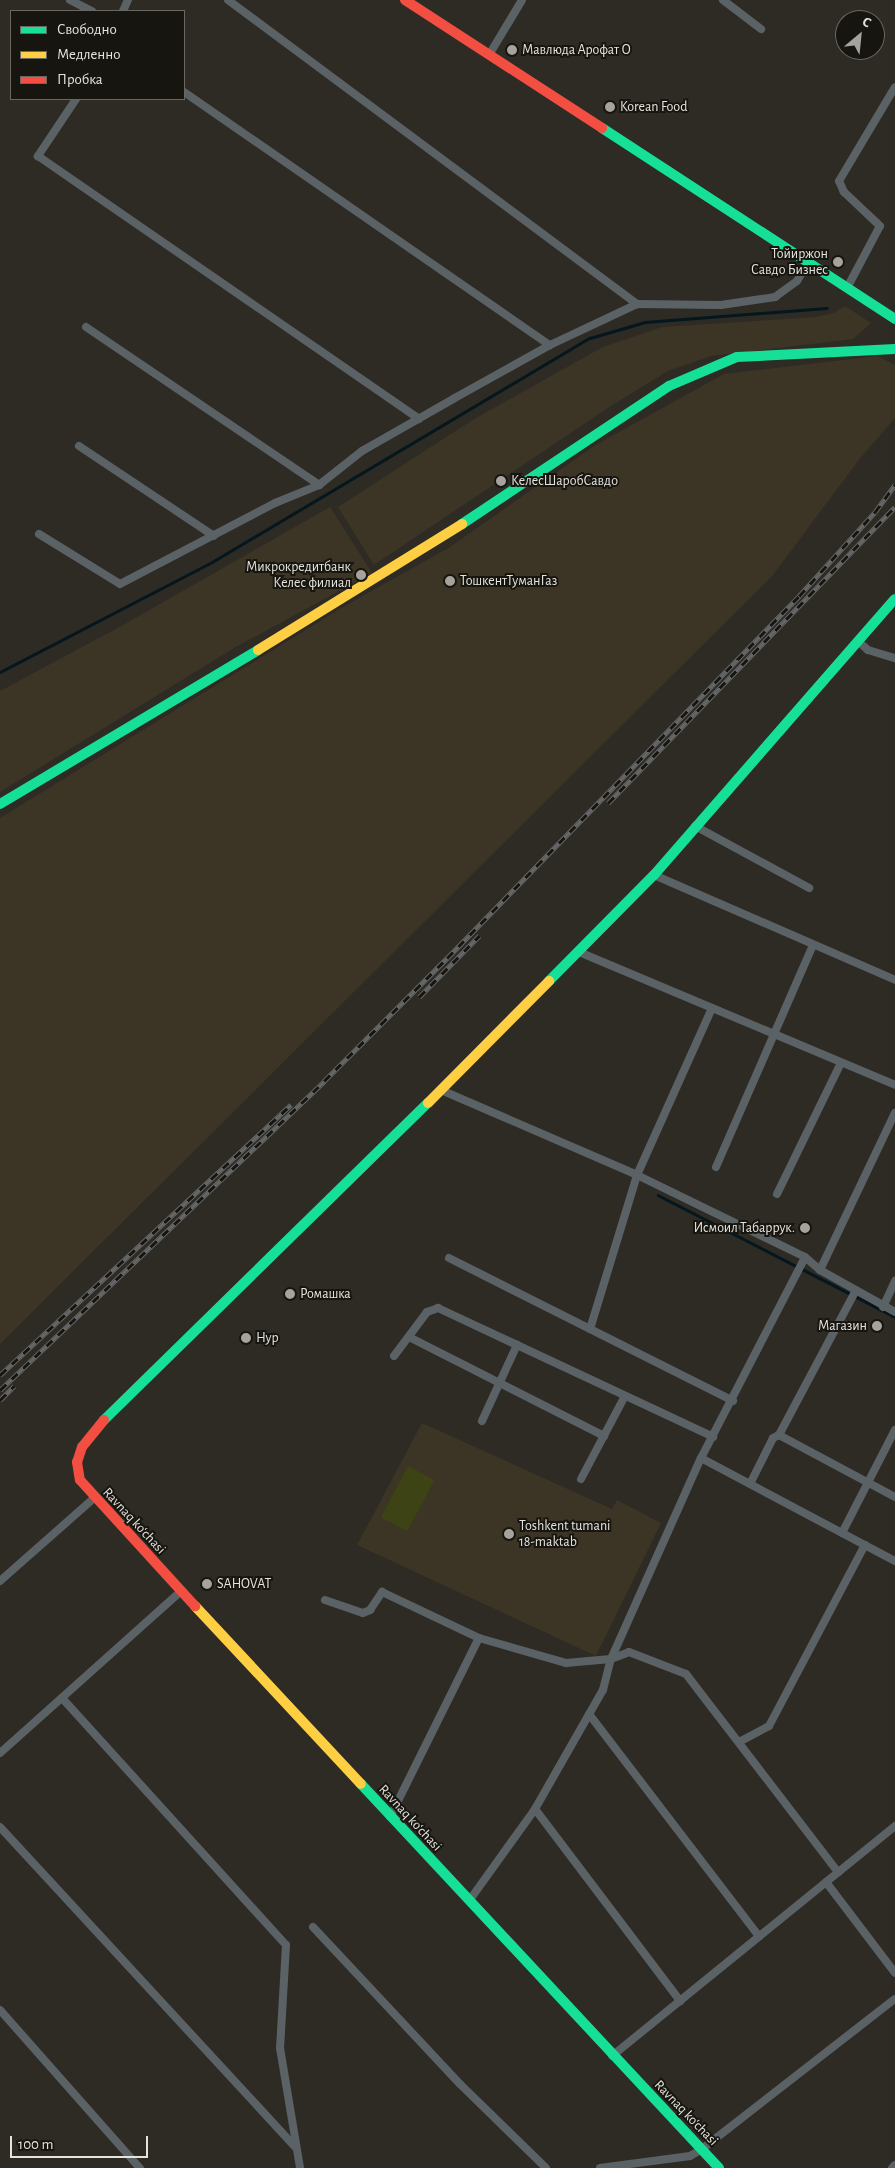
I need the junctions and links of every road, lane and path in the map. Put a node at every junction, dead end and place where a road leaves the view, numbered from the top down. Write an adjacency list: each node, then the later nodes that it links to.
1 (70, 0): 6 (street)
2 (228, 0): 14 (street)
3 (405, 0): 8 (street)
4 (522, 0): 8 (street)
5 (722, 0): 7 (street)
6 (90, 10)
7 (761, 29)
8 (489, 55): 12 (street)
9 (895, 86): 13 (street)
10 (185, 93): 17 (street)
11 (75, 100): 19 (street)
12 (809, 261): 13 (street); 14 (street)
13 (847, 288): 15 (street)
14 (637, 304): 17 (street)
15 (895, 319)
16 (86, 326): 21 (street)
17 (550, 345): 19 (street)
18 (895, 348): 27 (street)
19 (419, 419): 21 (street)
20 (79, 446): 23 (street)
21 (319, 485): 23 (street)
22 (39, 534): 23 (street)
23 (214, 536)
24 (895, 599): 25 (street)
25 (859, 642): 26 (street); 28 (street)
26 (895, 658)
27 (0, 804)
28 (695, 826): 29 (street); 30 (street)
29 (654, 875): 31 (street); 32 (street)
30 (809, 888)
31 (813, 945): 33 (street); 35 (street)
32 (579, 952): 34 (street); 38 (street)
33 (895, 980)
34 (712, 1008): 35 (street); 41 (street)
35 (776, 1035): 36 (street); 40 (street)
36 (841, 1063): 37 (street); 42 (street)
37 (895, 1085)
38 (441, 1090): 41 (street); 67 (street, Ravnaq ko‘chasi)
39 (895, 1113): 45 (street)
40 (716, 1167)
41 (637, 1175): 43 (street); 50 (street)
42 (777, 1194)
43 (805, 1257): 45 (street); 56 (street)
44 (449, 1258): 50 (street)
45 (820, 1270): 47 (street)
46 (895, 1281): 48 (street)
47 (856, 1290): 48 (street); 59 (street)
48 (883, 1306): 49 (street)
49 (895, 1312)
50 (590, 1329): 56 (street)
51 (408, 1337): 52 (street); 53 (street); 54 (street)
52 (518, 1345): 54 (street); 55 (street)
53 (394, 1356)
54 (499, 1385): 57 (street); 60 (street)
55 (625, 1396): 60 (street); 61 (street)
56 (733, 1401): 61 (street)
57 (482, 1421)
58 (895, 1430): 64 (street)
59 (779, 1435): 64 (street); 65 (street)
60 (604, 1436): 63 (street)
61 (713, 1437): 62 (street)
62 (701, 1458): 65 (street); 75 (street)
63 (582, 1478)
64 (867, 1481): 66 (street); 68 (street)
65 (750, 1484): 68 (street)
66 (895, 1497)
67 (94, 1498): 71 (street); 72 (street, Ravnaq ko‘chasi)
68 (842, 1533): 69 (street)
69 (865, 1545): 70 (street); 78 (street)
70 (895, 1561)
71 (0, 1582)
72 (181, 1591): 76 (street); 81 (street, Ravnaq ko‘chasi)
73 (325, 1600): 74 (street)
74 (479, 1638): 75 (street); 81 (street)
75 (611, 1659): 77 (street); 78 (street)
76 (62, 1698): 79 (street); 94 (street)
77 (589, 1714): 80 (street); 88 (street)
78 (739, 1742): 84 (street)
79 (0, 1753)
80 (534, 1809): 86 (street); 91 (street)
81 (390, 1817): 86 (street, Ravnaq ko‘chasi)
82 (895, 1826): 84 (street)
83 (0, 1827): 94 (street)
84 (838, 1872): 85 (street)
85 (826, 1882): 88 (street); 89 (street)
86 (469, 1901): 93 (street, Ravnaq ko‘chasi)
87 (313, 1927): 99 (street)
88 (759, 1936): 91 (street)
89 (895, 1973)
90 (895, 1999): 95 (street)
91 (680, 2000): 93 (street)
92 (0, 2010): 97 (street)
93 (612, 2056): 95 (street, Ravnaq ko‘chasi)
94 (296, 2148): 98 (street)
95 (702, 2149): 100 (street); 101 (street, Ravnaq ko‘chasi)
96 (895, 2165): 102 (street)
97 (140, 2168)
98 (300, 2168)
99 (546, 2168)
100 (600, 2168)
101 (719, 2168)
102 (892, 2168)

